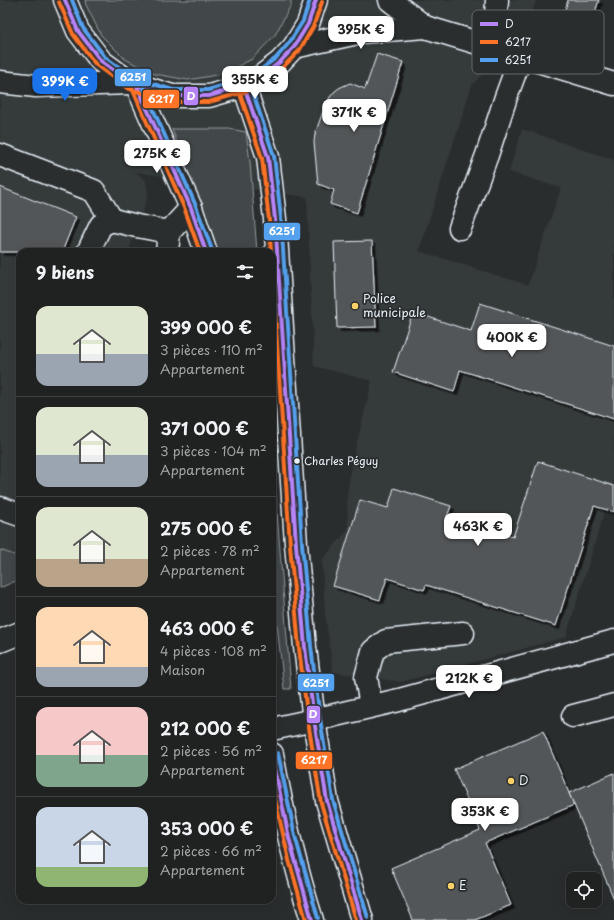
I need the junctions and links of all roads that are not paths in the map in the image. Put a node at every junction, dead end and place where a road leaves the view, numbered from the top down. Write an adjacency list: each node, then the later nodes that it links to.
1 (65, 0): 12 (main road)
2 (316, 0): 8 (main road)
3 (390, 0): 6 (main road)
4 (497, 0): 5 (main road)
5 (496, 10)
6 (425, 27): 7 (main road); 8 (main road)
7 (472, 42)
8 (294, 47): 14 (main road)
9 (514, 74): 18 (main road)
10 (581, 74): 13 (main road)
11 (0, 82): 12 (main road)
12 (134, 84): 14 (main road); 16 (main road)
13 (614, 84)
14 (244, 86): 31 (main road)
15 (0, 154): 17 (main road)
16 (191, 208): 19 (main road); 21 (main road)
17 (112, 220): 19 (main road); 20 (main road)
18 (460, 228)
19 (168, 242)
20 (90, 248)
21 (205, 248)
22 (0, 508): 23 (main road)
23 (16, 514)
24 (463, 633): 29 (main road)
25 (16, 635): 26 (main road)
26 (0, 641)
27 (614, 641): 29 (main road)
28 (614, 705): 30 (main road)
29 (371, 706): 31 (main road)
30 (573, 716)
31 (314, 720): 32 (main road); 35 (main road)
32 (276, 729)
33 (276, 778): 34 (main road)
34 (312, 920)
35 (362, 920)

